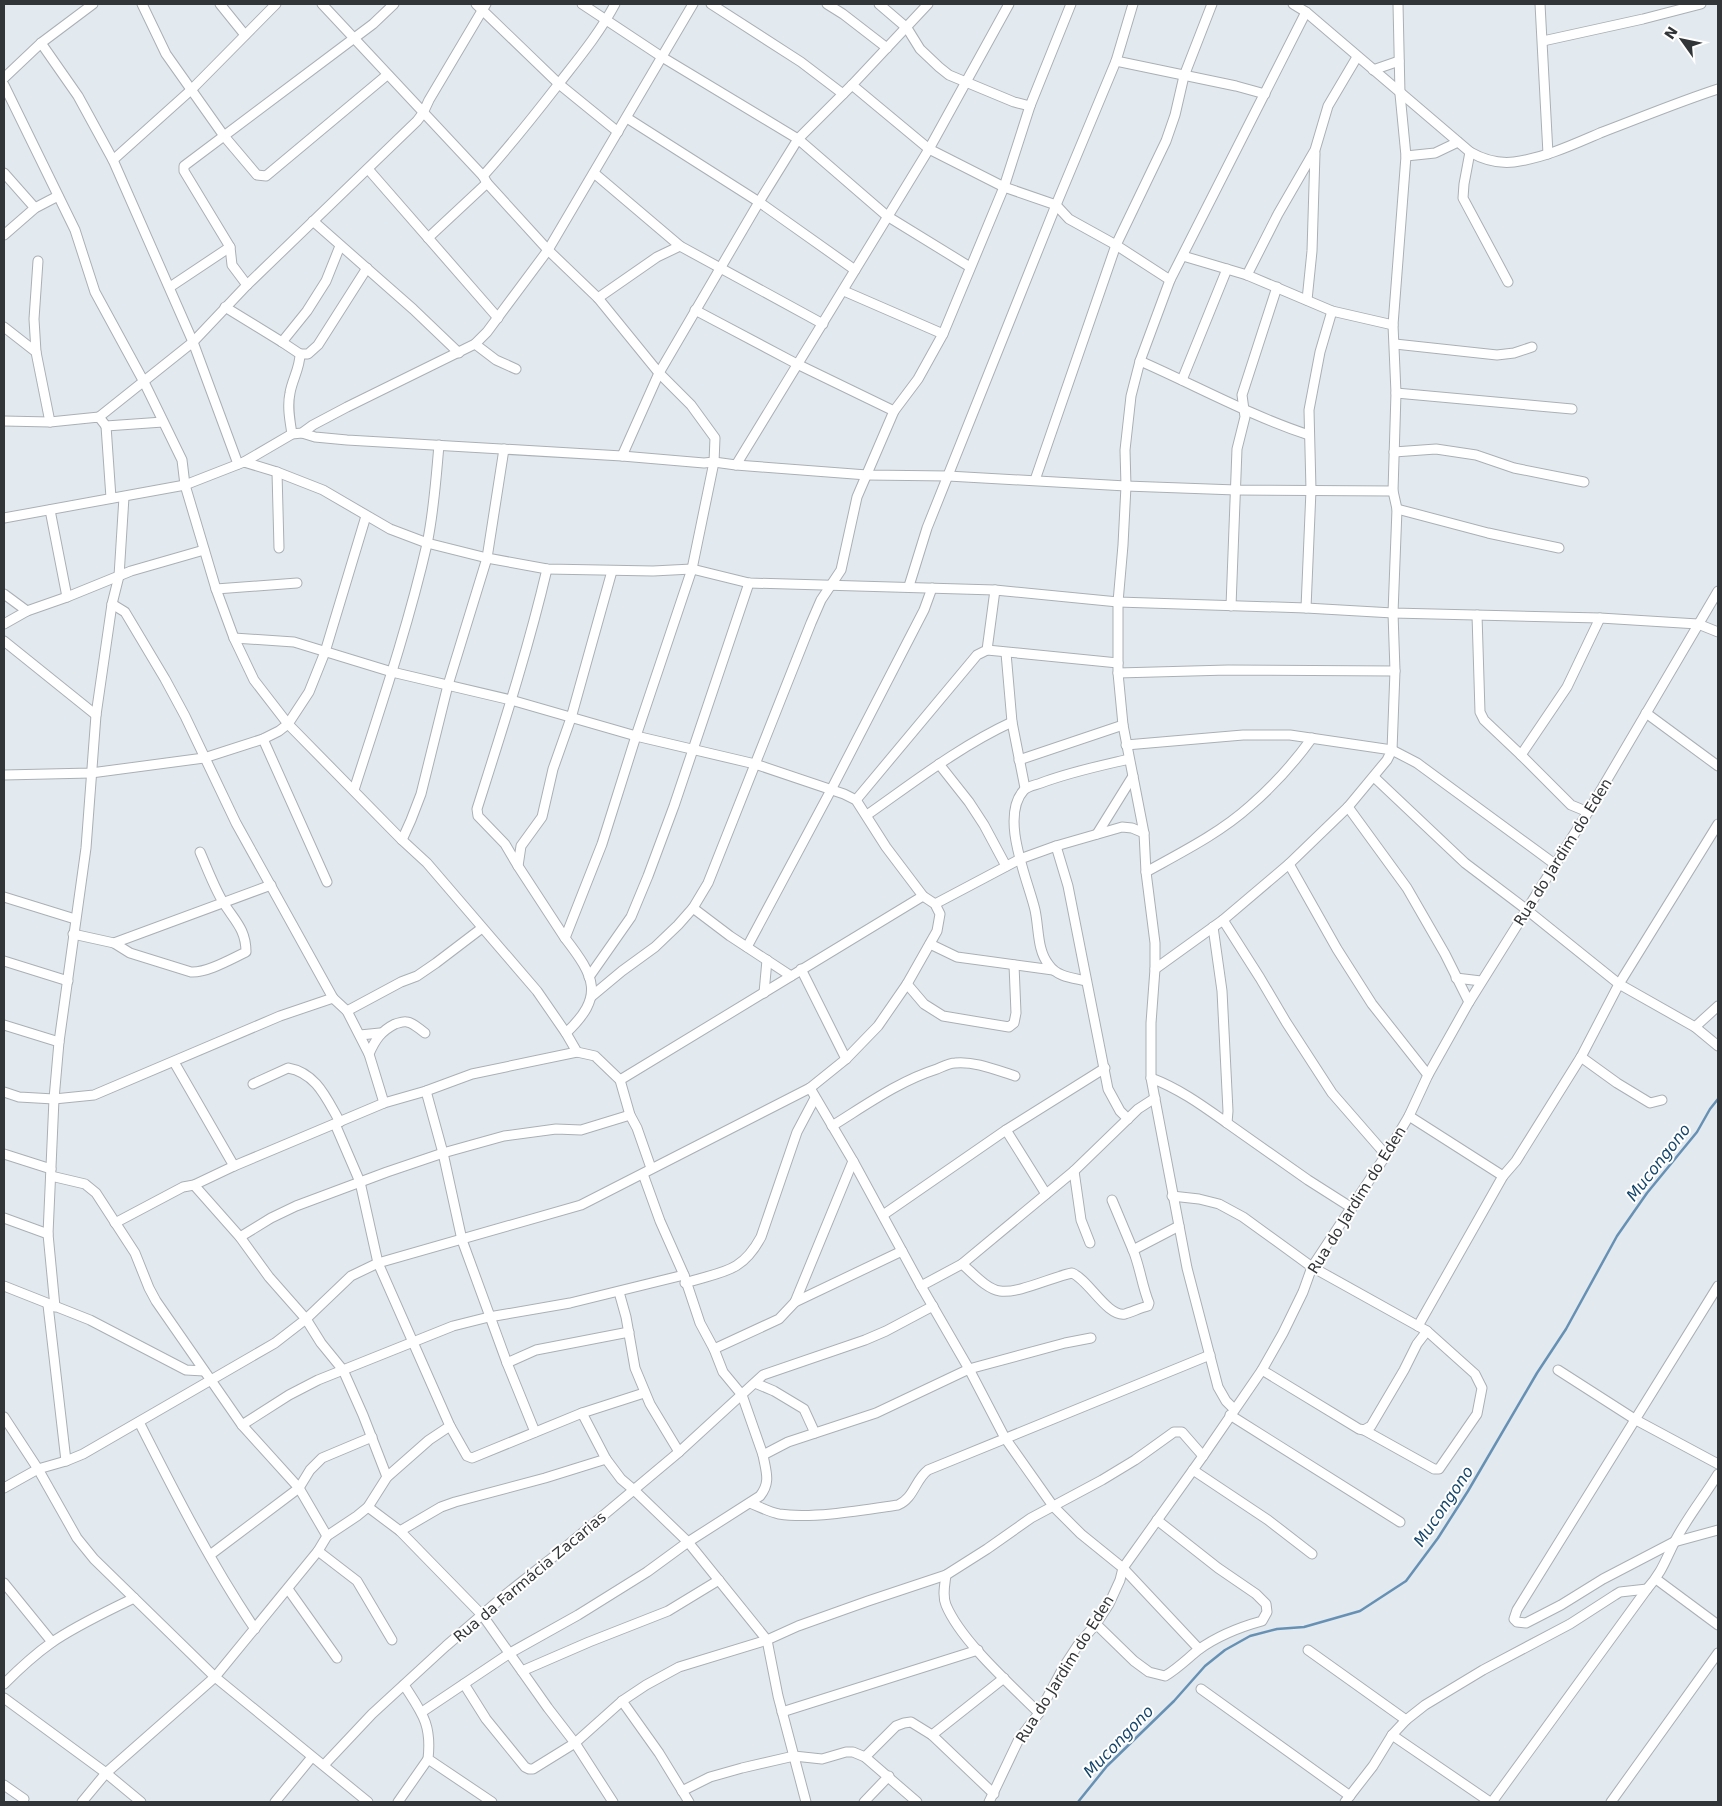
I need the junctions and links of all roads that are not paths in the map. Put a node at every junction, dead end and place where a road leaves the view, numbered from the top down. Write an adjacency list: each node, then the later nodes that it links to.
1 (93, 4): 23 (street)
2 (142, 4): 45 (street)
3 (220, 4): 27 (street)
4 (276, 4): 27 (street)
5 (322, 4): 28 (street)
6 (394, 4): 28 (street)
7 (582, 4): 25 (street)
8 (614, 4): 25 (street)
9 (693, 4): 32 (street)
10 (710, 4): 46 (street)
11 (827, 4): 31 (street)
12 (879, 4): 26 (street)
13 (928, 4): 26 (street)
14 (1008, 4): 40 (street)
15 (1071, 4): 49 (street)
16 (1133, 4): 34 (street)
17 (1212, 4): 38 (street)
18 (1293, 4): 24 (street)
19 (1398, 4): 35 (street)
20 (1540, 4): 29 (street)
21 (1700, 4): 29 (street)
22 (481, 6): 41 (street); 50 (street)
23 (82, 7): 30 (street)
24 (1306, 12): 33 (street); 47 (street)
25 (606, 20): 32 (street); 41 (street)
26 (907, 28): 31 (street); 40 (street)
27 (245, 35): 45 (street)
28 (353, 38): 37 (street); 53 (street)
29 (1543, 41): 59 (street)
30 (41, 43): 39 (street); 61 (street)
31 (887, 48): 43 (street)
32 (662, 57): 51 (street); 54 (street)
33 (1357, 57): 36 (street); 57 (street)
34 (1116, 61): 38 (street); 69 (street)
35 (1399, 61): 36 (street); 48 (street)
36 (1373, 70): 48 (street)
37 (387, 75): 50 (street); 53 (street)
38 (1184, 76): 47 (street); 75 (street)
39 (4, 78)
40 (966, 82): 49 (street); 56 (street)
41 (558, 84): 52 (street); 65 (street)
42 (4, 85): 67 (street)
43 (852, 85): 46 (street); 56 (street)
44 (1718, 89): 59 (street)
45 (190, 90): 53 (street); 61 (street)
46 (843, 94): 54 (street)
47 (1265, 94): 80 (street)
48 (1400, 94): 55 (street); 60 (street)
49 (1030, 106): 66 (street)
50 (424, 113): 62 (street); 65 (street)
51 (627, 118): 52 (street); 68 (street)
52 (618, 132): 64 (street)
53 (224, 136): 78 (street)
54 (798, 139): 68 (street); 71 (street)
55 (1458, 142): 58 (street); 60 (street)
56 (930, 149): 66 (street); 71 (street)
57 (1315, 150): 87 (street); 95 (street)
58 (1470, 152): 59 (street); 89 (street)
59 (1548, 154)
60 (1406, 156): 101 (street)
61 (113, 160): 91 (street)
62 (368, 168): 72 (street); 74 (street)
63 (4, 173): 70 (street)
64 (594, 173): 77 (street); 79 (street)
65 (485, 179): 74 (street); 79 (street)
66 (1004, 187): 69 (street); 83 (street)
67 (58, 196): 70 (street); 117 (street)
68 (758, 202): 82 (street); 86 (street)
69 (1056, 205): 75 (street); 138 (street)
70 (35, 208): 73 (street)
71 (887, 216): 83 (street); 86 (street)
72 (313, 221): 76 (street); 90 (street)
73 (4, 235)
74 (428, 238): 99 (street)
75 (1116, 245): 88 (street); 139 (street)
76 (340, 246): 84 (street); 105 (street)
77 (680, 246): 82 (street); 94 (street)
78 (230, 247): 90 (street); 91 (street)
79 (548, 250): 94 (street); 99 (street)
80 (1183, 256): 85 (street); 88 (street)
81 (38, 261): 109 (street)
82 (720, 267): 97 (street); 100 (street)
83 (970, 267): 103 (street)
84 (367, 268): 110 (street); 111 (street)
85 (1227, 269): 87 (street); 116 (street)
86 (855, 270): 93 (street)
87 (1247, 275): 92 (street)
88 (1170, 280): 112 (street)
89 (1508, 282)
90 (247, 285): 96 (street)
91 (170, 287): 104 (street)
92 (1277, 287): 95 (street); 121 (street)
93 (844, 291): 100 (street); 103 (street)
94 (598, 298): 115 (street)
95 (1307, 300): 98 (street)
96 (225, 307): 104 (street); 105 (street)
97 (695, 310): 113 (street); 115 (street)
98 (1332, 311): 101 (street); 128 (street)
99 (498, 318): 106 (street)
100 (823, 324): 113 (street)
101 (1394, 326): 107 (street)
102 (4, 327): 109 (street)
103 (943, 334): 120 (street)
104 (193, 342): 117 (street); 134 (street)
105 (282, 342): 111 (street)
106 (475, 344): 110 (street); 114 (street)
107 (1395, 344): 108 (street); 118 (street)
108 (1532, 347)
109 (36, 352): 124 (street)
110 (459, 353): 127 (street)
111 (300, 354): 127 (street)
112 (1140, 362): 116 (street); 142 (street)
113 (797, 364): 120 (street); 135 (street)
114 (516, 369)
115 (659, 373): 132 (street); 133 (street)
116 (1182, 380): 121 (street)
117 (144, 382): 122 (street); 125 (street)
118 (1396, 393): 119 (street); 131 (street)
119 (1572, 409)
120 (894, 411): 137 (street)
121 (1244, 411): 128 (street); 143 (street)
122 (98, 417): 124 (street); 126 (street)
123 (4, 421): 124 (street)
124 (50, 422)
125 (163, 422): 126 (street); 141 (street)
126 (106, 426): 147 (street)
127 (297, 434): 129 (street); 134 (street)
128 (1309, 436): 144 (street)
129 (439, 445): 130 (street); 152 (street)
130 (504, 449): 132 (street); 156 (street)
131 (1394, 452): 140 (street); 145 (street)
132 (622, 456): 133 (street)
133 (714, 462): 135 (street); 158 (street)
134 (241, 463): 136 (street); 141 (street)
135 (736, 465): 137 (street)
136 (277, 472): 150 (street); 153 (street)
137 (867, 474): 138 (street); 163 (street)
138 (948, 476): 139 (street); 164 (street)
139 (1034, 480): 142 (street)
140 (1584, 482)
141 (185, 485): 146 (street); 155 (street)
142 (1126, 486): 143 (street); 171 (street)
143 (1236, 490): 144 (street); 173 (street)
144 (1311, 490): 145 (street); 174 (street)
145 (1393, 491): 148 (street)
146 (124, 497): 147 (street); 160 (street)
147 (111, 498): 149 (street)
148 (1397, 509): 154 (street); 176 (street)
149 (50, 510): 151 (street); 170 (street)
150 (366, 516): 152 (street); 185 (street)
151 (4, 518)
152 (427, 543): 156 (street); 189 (street)
153 (279, 548)
154 (1559, 548)
155 (204, 550): 160 (street); 166 (street)
156 (487, 558): 157 (street); 191 (street)
157 (547, 569): 159 (street); 192 (street)
158 (692, 570): 159 (street); 162 (street); 199 (street)
159 (612, 571): 195 (street)
160 (119, 576): 170 (street); 172 (street)
161 (297, 583): 166 (street)
162 (749, 583): 163 (street); 203 (street)
163 (833, 585): 164 (street); 209 (street)
164 (909, 586): 165 (street)
165 (932, 588): 167 (street); 218 (street)
166 (216, 589): 182 (street)
167 (994, 590): 171 (street); 184 (street)
168 (1718, 591): 180 (street, Rua do Jardim do Eden)
169 (4, 594): 175 (street)
170 (67, 597): 175 (street)
171 (1118, 602): 173 (street); 187 (street)
172 (112, 604): 194 (street); 206 (street)
173 (1231, 606): 174 (street)
174 (1306, 608): 176 (street)
175 (27, 611): 179 (street)
176 (1393, 613): 177 (street); 188 (street)
177 (1477, 615): 178 (street); 205 (street)
178 (1600, 618): 180 (street); 205 (street)
179 (4, 624)
180 (1698, 624): 181 (street); 193 (street, Rua do Jardim do Eden)
181 (1718, 632)
182 (234, 638): 185 (street); 197 (street)
183 (4, 641): 194 (street)
184 (987, 650): 186 (street); 219 (street)
185 (325, 652): 189 (street); 197 (street)
186 (1006, 653): 187 (street); 196 (street)
187 (1118, 663): 190 (street)
188 (1395, 671): 190 (street); 204 (street)
189 (392, 672): 191 (street); 217 (street)
190 (1118, 673): 198 (street)
191 (448, 685): 192 (street); 226 (street)
192 (512, 700): 195 (street); 232 (street)
193 (1646, 713): 211 (street); 221 (street, Rua do Jardim do Eden)
194 (96, 715): 212 (street)
195 (571, 718): 199 (street); 232 (street)
196 (1012, 722): 208 (street); 210 (street)
197 (288, 724): 201 (street); 217 (street)
198 (1123, 725): 202 (street); 208 (street)
199 (636, 736): 203 (street); 248 (street)
200 (1312, 738): 202 (street); 204 (street); 234 (street)
201 (262, 739): 206 (street); 235 (street)
202 (1126, 745): 207 (street)
203 (692, 748): 209 (street); 259 (street)
204 (1392, 750): 215 (street); 231 (street)
205 (1521, 755): 221 (street)
206 (204, 758): 212 (street); 236 (street)
207 (1129, 758): 214 (street); 216 (street)
208 (1019, 760): 216 (street)
209 (755, 764): 218 (street); 241 (street)
210 (939, 764): 222 (street); 233 (street)
211 (1718, 766)
212 (91, 773): 213 (street); 243 (street)
213 (4, 775)
214 (1133, 776): 224 (street); 225 (street)
215 (1374, 777): 220 (street); 242 (street)
216 (1025, 788): 229 (street)
217 (354, 790): 226 (street)
218 (831, 790): 219 (street); 251 (street)
219 (856, 800): 222 (street)
220 (1348, 807): 230 (street); 260 (street)
221 (1588, 812): 231 (street, Rua do Jardim do Eden)
222 (867, 815): 237 (street)
223 (1718, 824): 265 (street)
224 (1144, 833): 225 (street); 234 (street)
225 (1097, 834): 227 (street)
226 (402, 840): 246 (street)
227 (1056, 846): 229 (street); 262 (street)
228 (200, 852): 239 (street)
229 (1020, 859): 233 (street); 257 (street)
230 (1289, 864): 244 (street); 286 (street)
231 (1556, 865): 242 (street, Rua do Jardim do Eden)
232 (518, 866): 248 (street)
233 (1006, 866): 240 (street)
234 (1146, 872): 256 (street)
235 (327, 882)
236 (271, 885): 239 (street); 268 (street)
237 (922, 896): 240 (street); 255 (street)
238 (4, 897): 243 (street)
239 (223, 902): 249 (street); 249 (street)
240 (935, 904): 250 (street)
241 (693, 908): 251 (street); 267 (street)
242 (1528, 910): 263 (street, Rua do Jardim do Eden); 265 (street)
243 (75, 919): 247 (street)
244 (1223, 920): 245 (street); 308 (street)
245 (1213, 927): 256 (street); 303 (street)
246 (482, 928): 271 (street); 276 (street)
247 (73, 934): 249 (street); 261 (street)
248 (565, 938): 259 (street)
249 (114, 944)
250 (930, 944): 254 (street); 264 (street)
251 (747, 946): 252 (street)
252 (767, 960): 258 (street); 266 (street)
253 (4, 961): 261 (street)
254 (1014, 965): 257 (street); 264 (street)
255 (801, 969): 258 (street); 283 (street)
256 (1155, 969): 288 (street)
257 (1053, 970): 262 (street)
258 (791, 976): 266 (street)
259 (589, 977): 267 (street)
260 (1456, 978): 263 (street); 269 (street)
261 (68, 981): 278 (street)
262 (1086, 981): 285 (street)
263 (1481, 981): 269 (street, Rua do Jardim do Eden)
264 (907, 984): 283 (street)
265 (1619, 984): 273 (street); 282 (street)
266 (764, 994): 289 (street)
267 (592, 996): 276 (street)
268 (333, 998): 271 (street); 284 (street)
269 (1468, 1002): 286 (street, Rua do Jardim do Eden)
270 (1718, 1006): 273 (street)
271 (347, 1011): 277 (street)
272 (4, 1025): 278 (street)
273 (1695, 1027): 279 (street)
274 (380, 1033): 275 (street); 277 (street); 281 (street)
275 (424, 1033)
276 (566, 1033): 280 (street)
277 (360, 1035): 281 (street)
278 (59, 1042): 296 (street)
279 (1718, 1046)
280 (578, 1052): 289 (street); 292 (street)
281 (369, 1054): 298 (street)
282 (1581, 1057): 297 (street); 314 (street)
283 (846, 1059): 291 (street)
284 (174, 1062): 296 (street); 310 (street)
285 (1105, 1068): 301 (street); 305 (street)
286 (1428, 1075): 300 (street, Rua do Jardim do Eden)
287 (1015, 1076): 304 (street)
288 (1152, 1078): 295 (street); 303 (street)
289 (620, 1080): 299 (street)
290 (252, 1084): 302 (street)
291 (810, 1088): 294 (street); 311 (street)
292 (426, 1091): 298 (street); 306 (street)
293 (4, 1092): 296 (street)
294 (816, 1098): 304 (street); 334 (street)
295 (1155, 1098): 301 (street); 318 (street)
296 (54, 1100): 313 (street)
297 (1662, 1100)
298 (384, 1103): 302 (street)
299 (630, 1115): 306 (street); 311 (street)
300 (1409, 1116): 308 (street, Rua do Jardim do Eden); 314 (street)
301 (1128, 1119): 312 (street)
302 (337, 1123): 310 (street); 315 (street)
303 (1227, 1123): 320 (street)
304 (832, 1126): 309 (street)
305 (1006, 1130): 317 (street); 321 (street)
306 (443, 1153): 315 (street); 327 (street)
307 (4, 1154): 313 (street)
308 (1386, 1155): 320 (street, Rua do Jardim do Eden)
309 (853, 1161): 321 (street); 339 (street)
310 (234, 1166): 316 (street)
311 (647, 1171): 327 (street); 334 (street)
312 (1074, 1171): 317 (street); 328 (street)
313 (51, 1173): 323 (street); 325 (street)
314 (1504, 1176): 344 (street)
315 (360, 1182): 326 (street); 331 (street)
316 (194, 1185): 323 (street); 326 (street)
317 (1046, 1194): 332 (street)
318 (1172, 1196): 324 (street); 333 (street)
319 (1112, 1200): 329 (street)
320 (1352, 1208): 333 (street, Rua do Jardim do Eden)
321 (883, 1215): 330 (street)
322 (4, 1218): 325 (street)
323 (116, 1223): 356 (street)
324 (1179, 1226): 329 (street); 350 (street)
325 (48, 1234): 340 (street)
326 (240, 1237): 343 (street)
327 (462, 1240): 331 (street); 342 (street)
328 (1090, 1243)
329 (1133, 1250): 332 (street)
330 (902, 1251): 336 (street); 339 (street)
331 (378, 1263): 343 (street); 348 (street)
332 (962, 1264): 336 (street)
333 (1312, 1267): 344 (street); 354 (street, Rua do Jardim do Eden)
334 (685, 1279): 338 (street); 349 (street)
335 (4, 1286): 340 (street)
336 (921, 1286): 341 (street)
337 (1718, 1286): 364 (street)
338 (619, 1292): 342 (street); 346 (street)
339 (795, 1302): 349 (street)
340 (52, 1306): 356 (street); 377 (street)
341 (933, 1306): 352 (street); 358 (street, Rua da Farmácia Zacarias)
342 (490, 1317): 348 (street); 351 (street)
343 (306, 1319): 353 (street); 357 (street)
344 (1418, 1326): 345 (street)
345 (1426, 1331): 368 (street); 368 (street)
346 (629, 1332): 351 (street); 359 (street)
347 (1091, 1338): 352 (street)
348 (412, 1341): 353 (street); 367 (street)
349 (714, 1349): 360 (street)
350 (1210, 1355): 361 (street); 372 (street)
351 (507, 1363): 369 (street)
352 (969, 1369): 370 (street); 372 (street)
353 (343, 1370): 366 (street); 371 (street)
354 (1262, 1370): 361 (street, Rua do Jardim do Eden); 368 (street)
355 (1558, 1370): 364 (street)
356 (204, 1371): 357 (street)
357 (210, 1380): 365 (street); 366 (street)
358 (755, 1383): 360 (street, Rua da Farmácia Zacarias); 370 (street)
359 (644, 1393): 362 (street); 373 (street)
360 (742, 1395): 373 (street, Rua da Farmácia Zacarias); 374 (street)
361 (1232, 1412): 375 (street, Rua do Jardim do Eden); 390 (street)
362 (582, 1413): 369 (street); 376 (street)
363 (4, 1417): 379 (street)
364 (1636, 1420): 378 (street); 395 (street)
365 (140, 1422): 377 (street); 398 (street)
366 (242, 1425): 384 (street)
367 (450, 1426): 369 (street); 382 (street)
368 (1364, 1430)
369 (535, 1432)
370 (815, 1433): 374 (street)
371 (372, 1437): 382 (street); 384 (street)
372 (1004, 1438): 386 (street); 387 (street)
373 (679, 1452): 385 (street, Rua da Farmácia Zacarias)
374 (762, 1456): 386 (street)
375 (1203, 1456): 380 (street, Rua do Jardim do Eden); 387 (street)
376 (606, 1459): 385 (street); 392 (street)
377 (66, 1461): 379 (street)
378 (1718, 1464)
379 (38, 1469): 383 (street); 406 (street)
380 (1193, 1470): 389 (street, Rua do Jardim do Eden); 397 (street)
381 (1718, 1474): 395 (street)
382 (387, 1477): 388 (street)
383 (4, 1488)
384 (299, 1488): 393 (street); 398 (street)
385 (634, 1490): 394 (street); 407 (street, Rua da Farmácia Zacarias)
386 (750, 1503): 394 (street)
387 (1053, 1506): 399 (street); 400 (street)
388 (368, 1507): 392 (street); 393 (street)
389 (1157, 1520): 399 (street, Rua do Jardim do Eden); 414 (street)
390 (1400, 1522)
391 (1718, 1530): 395 (street)
392 (400, 1531): 407 (street)
393 (327, 1536): 396 (street)
394 (688, 1542): 402 (street); 417 (street)
395 (1674, 1542): 401 (street)
396 (318, 1551): 404 (street); 411 (street)
397 (1312, 1554)
398 (210, 1555): 410 (street)
399 (1123, 1568): 408 (street, Rua do Jardim do Eden); 414 (street)
400 (946, 1574): 412 (street); 415 (street)
401 (1656, 1579): 405 (street); 409 (street)
402 (719, 1580): 412 (street); 420 (street)
403 (4, 1583): 413 (street)
404 (288, 1589): 410 (street); 419 (street)
405 (1647, 1589): 432 (street); 460 (street)
406 (134, 1598): 413 (street); 421 (street)
407 (483, 1616): 417 (street); 425 (street, Rua da Farmácia Zacarias)
408 (1096, 1624): 414 (street); 431 (street, Rua do Jardim do Eden)
409 (1718, 1625)
410 (255, 1629): 421 (street)
411 (392, 1640)
412 (767, 1640): 428 (street); 430 (street)
413 (52, 1642): 423 (street)
414 (1199, 1649)
415 (978, 1650): 422 (street); 430 (street)
416 (1308, 1650): 432 (street)
417 (510, 1653): 420 (street); 424 (street)
418 (1718, 1653): 461 (street)
419 (337, 1658)
420 (522, 1671): 435 (street)
421 (215, 1677): 436 (street); 441 (street)
422 (1004, 1678): 431 (street); 433 (street)
423 (4, 1684)
424 (464, 1684): 429 (street); 435 (street)
425 (404, 1686): 429 (street); 440 (street, Rua da Farmácia Zacarias)
426 (1201, 1689): 447 (street)
427 (4, 1698): 441 (street)
428 (622, 1701): 435 (street); 444 (street)
429 (422, 1712): 439 (street)
430 (782, 1712): 437 (street)
431 (1039, 1713): 445 (street, Rua do Jardim do Eden)
432 (1406, 1720): 434 (street)
433 (932, 1735): 438 (street); 445 (street)
434 (1392, 1735): 447 (street); 460 (street)
435 (574, 1743): 454 (street)
436 (312, 1756): 440 (street); 450 (street)
437 (794, 1756): 438 (street); 444 (street); 456 (street)
438 (865, 1757): 442 (street)
439 (428, 1759): 452 (street); 453 (street)
440 (324, 1765): 451 (street)
441 (106, 1773): 448 (street); 449 (street)
442 (889, 1776): 457 (street); 458 (street)
443 (4, 1785): 446 (street)
444 (682, 1791): 455 (street)
445 (994, 1794): 459 (street, Rua do Jardim do Eden)
446 (24, 1799)
447 (1348, 1799)
448 (82, 1802)
449 (141, 1802)
450 (275, 1802)
451 (368, 1802)
452 (398, 1802)
453 (492, 1802)
454 (613, 1802)
455 (689, 1802)
456 (806, 1802)
457 (864, 1802)
458 (917, 1802)
459 (989, 1802)
460 (1491, 1802)
461 (1611, 1802)

